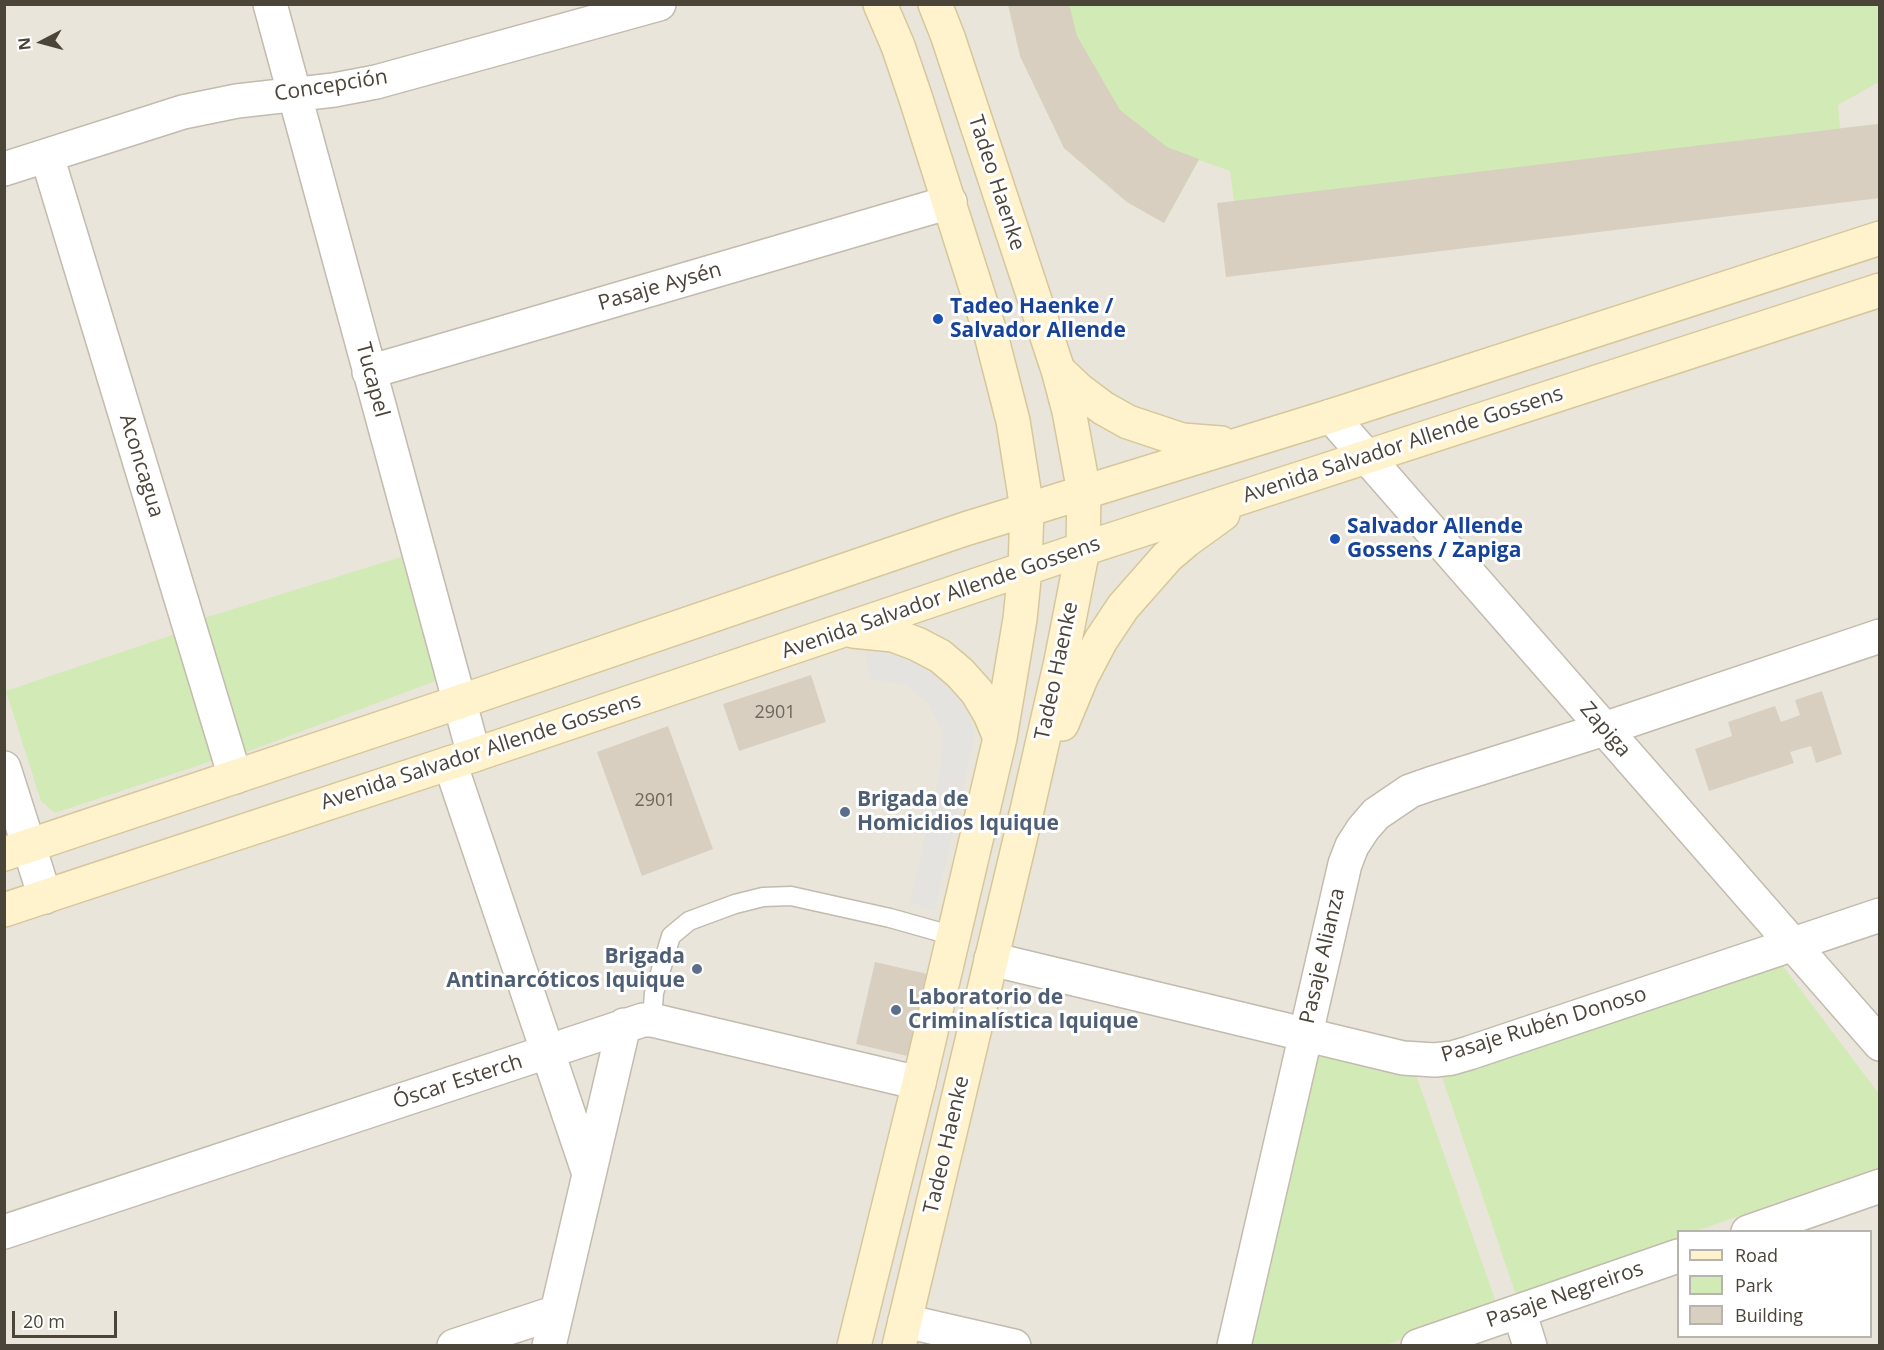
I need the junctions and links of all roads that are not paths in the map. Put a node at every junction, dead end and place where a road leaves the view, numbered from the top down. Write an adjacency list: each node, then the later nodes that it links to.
1 (270, 4): 6 (street, Tucapel)
2 (659, 4): 5 (street, Concepción)
3 (880, 4): 9 (main road, Tadeo Haenke)
4 (935, 4): 12 (main road, Tadeo Haenke)
5 (561, 17): 6 (street, Concepción)
6 (295, 95): 7 (street, Concepción); 13 (street, Tucapel)
7 (47, 156): 8 (street, Concepción); 29 (street, Aconcagua)
8 (4, 169)
9 (950, 202): 13 (street, Pasaje Aysén); 19 (main road, Tadeo Haenke)
10 (1880, 238): 14 (main road)
11 (1880, 290): 16 (main road, Avenida Salvador Allende Gossens)
12 (1058, 370): 15 (main road); 18 (main road, Tadeo Haenke)
13 (369, 372): 24 (street, Tucapel)
14 (1331, 416): 15 (main road); 16 (street, Zapiga)
15 (1238, 443): 18 (main road)
16 (1366, 457): 17 (main road, Avenida Salvador Allende Gossens); 25 (street, Zapiga)
17 (1266, 490): 20 (main road, Avenida Salvador Allende Gossens); 30 (main road)
18 (1084, 492): 19 (main road); 20 (main road, Tadeo Haenke)
19 (1027, 509): 21 (main road, Tadeo Haenke); 24 (main road)
20 (1083, 549): 21 (main road, Avenida Salvador Allende Gossens); 30 (main road, Tadeo Haenke)
21 (1025, 569): 22 (main road, Avenida Salvador Allende Gossens); 26 (main road, Tadeo Haenke)
22 (843, 631): 26 (main road); 27 (main road, Avenida Salvador Allende Gossens)
23 (1880, 636): 25 (street, Pasaje Alianza)
24 (459, 702): 27 (street, Tucapel); 29 (main road)
25 (1604, 729): 36 (street, Zapiga); 39 (street, Pasaje Alianza)
26 (1000, 738): 35 (main road, Tadeo Haenke)
27 (462, 759): 32 (main road, Avenida Salvador Allende Gossens); 41 (street, Tucapel)
28 (4, 768): 31 (street)
29 (235, 777): 31 (main road)
30 (1028, 806): 37 (main road, Tadeo Haenke)
31 (17, 850): 32 (street)
32 (45, 897): 33 (main road, Avenida Salvador Allende Gossens)
33 (4, 910)
34 (1880, 915): 36 (street, Pasaje Rubén Donoso)
35 (954, 936): 38 (lane); 42 (main road, Tadeo Haenke)
36 (1793, 944): 39 (street, Pasaje Rubén Donoso); 40 (street, Zapiga)
37 (991, 959): 39 (street, Pasaje Rubén Donoso); 50 (main road, Tadeo Haenke)
38 (638, 1023): 41 (street, Óscar Esterch); 42 (street); 43 (street)
39 (1305, 1034): 55 (street, Pasaje Alianza)
40 (1880, 1044)
41 (548, 1052): 43 (street, Tucapel); 46 (street, Óscar Esterch)
42 (919, 1083): 53 (main road, Tadeo Haenke)
43 (589, 1174): 49 (street)
44 (1880, 1186): 45 (street)
45 (1754, 1230)
46 (4, 1232)
47 (1677, 1256): 48 (street, Pasaje Negreiros)
48 (1519, 1311): 56 (street, Pasaje Negreiros); 57 (street)
49 (557, 1312): 51 (street); 52 (street)
50 (902, 1333): 54 (street)
51 (454, 1346)
52 (549, 1346)
53 (854, 1346)
54 (1014, 1346)
55 (1234, 1346)
56 (1418, 1346)
57 (1530, 1346)

